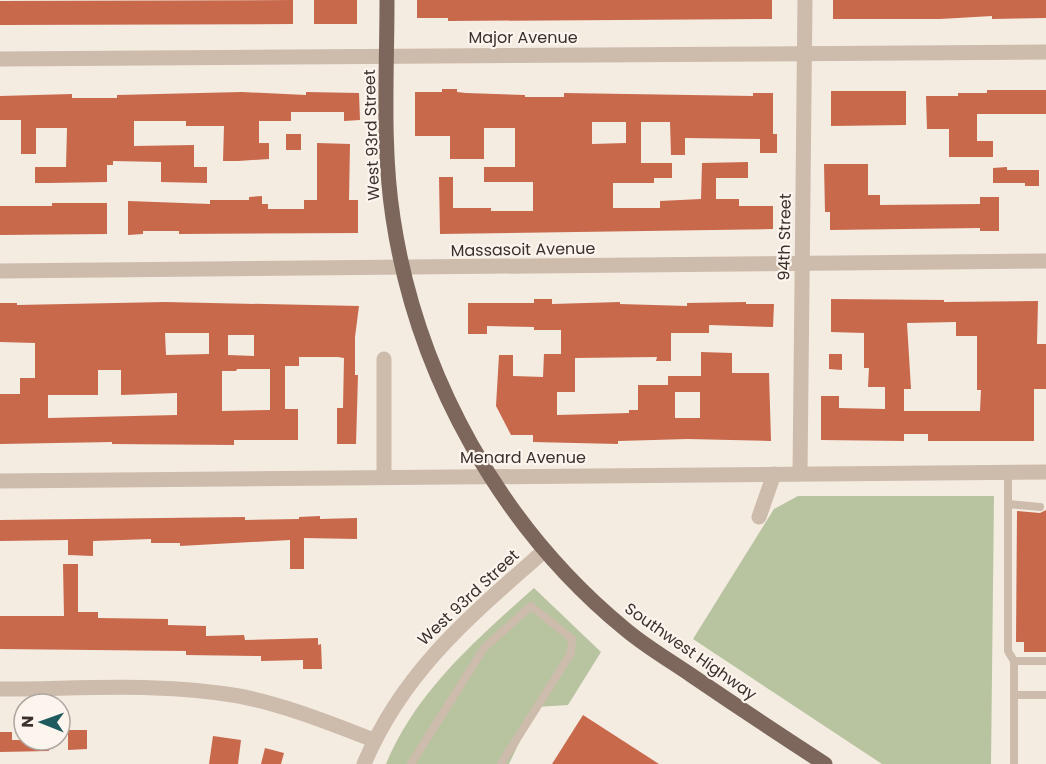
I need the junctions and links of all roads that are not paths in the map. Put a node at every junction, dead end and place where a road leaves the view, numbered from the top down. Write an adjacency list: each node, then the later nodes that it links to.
1 (387, 0): 5 (main road, West 93rd Street)
2 (805, 0): 4 (street, 94th Street)
3 (1046, 52): 4 (street, Major Avenue)
4 (805, 53): 5 (street, Major Avenue); 8 (street, 94th Street)
5 (387, 57): 6 (street, Major Avenue); 9 (main road, West 93rd Street)
6 (0, 59)
7 (1046, 261): 8 (street, Massasoit Avenue)
8 (802, 264): 9 (street, Massasoit Avenue); 15 (street, 94th Street)
9 (402, 268): 10 (street, Massasoit Avenue); 17 (main road, Southwest Highway)
10 (0, 271)
11 (384, 359): 16 (street)
12 (1008, 472): 13 (street, Menard Avenue); 15 (street, Menard Avenue); 19 (lane)
13 (1046, 472)
14 (774, 474): 15 (street, Menard Avenue); 17 (street, Menard Avenue); 21 (street)
15 (800, 474)
16 (384, 476): 17 (street, Menard Avenue); 18 (street, Menard Avenue)
17 (490, 476): 22 (main road, Southwest Highway)
18 (0, 481)
19 (1008, 504): 20 (lane); 23 (lane)
20 (1040, 507)
21 (759, 517)
22 (544, 551): 28 (street, West 93rd Street); 32 (main road, Southwest Highway)
23 (1014, 661): 24 (lane); 26 (lane)
24 (1046, 661)
25 (0, 689): 28 (street)
26 (1014, 695): 27 (lane); 33 (lane)
27 (1046, 695)
28 (374, 740): 29 (street, West 93rd Street)
29 (364, 764)
30 (411, 764): 31 (lane)
31 (501, 764)
32 (825, 764)
33 (1014, 764)

